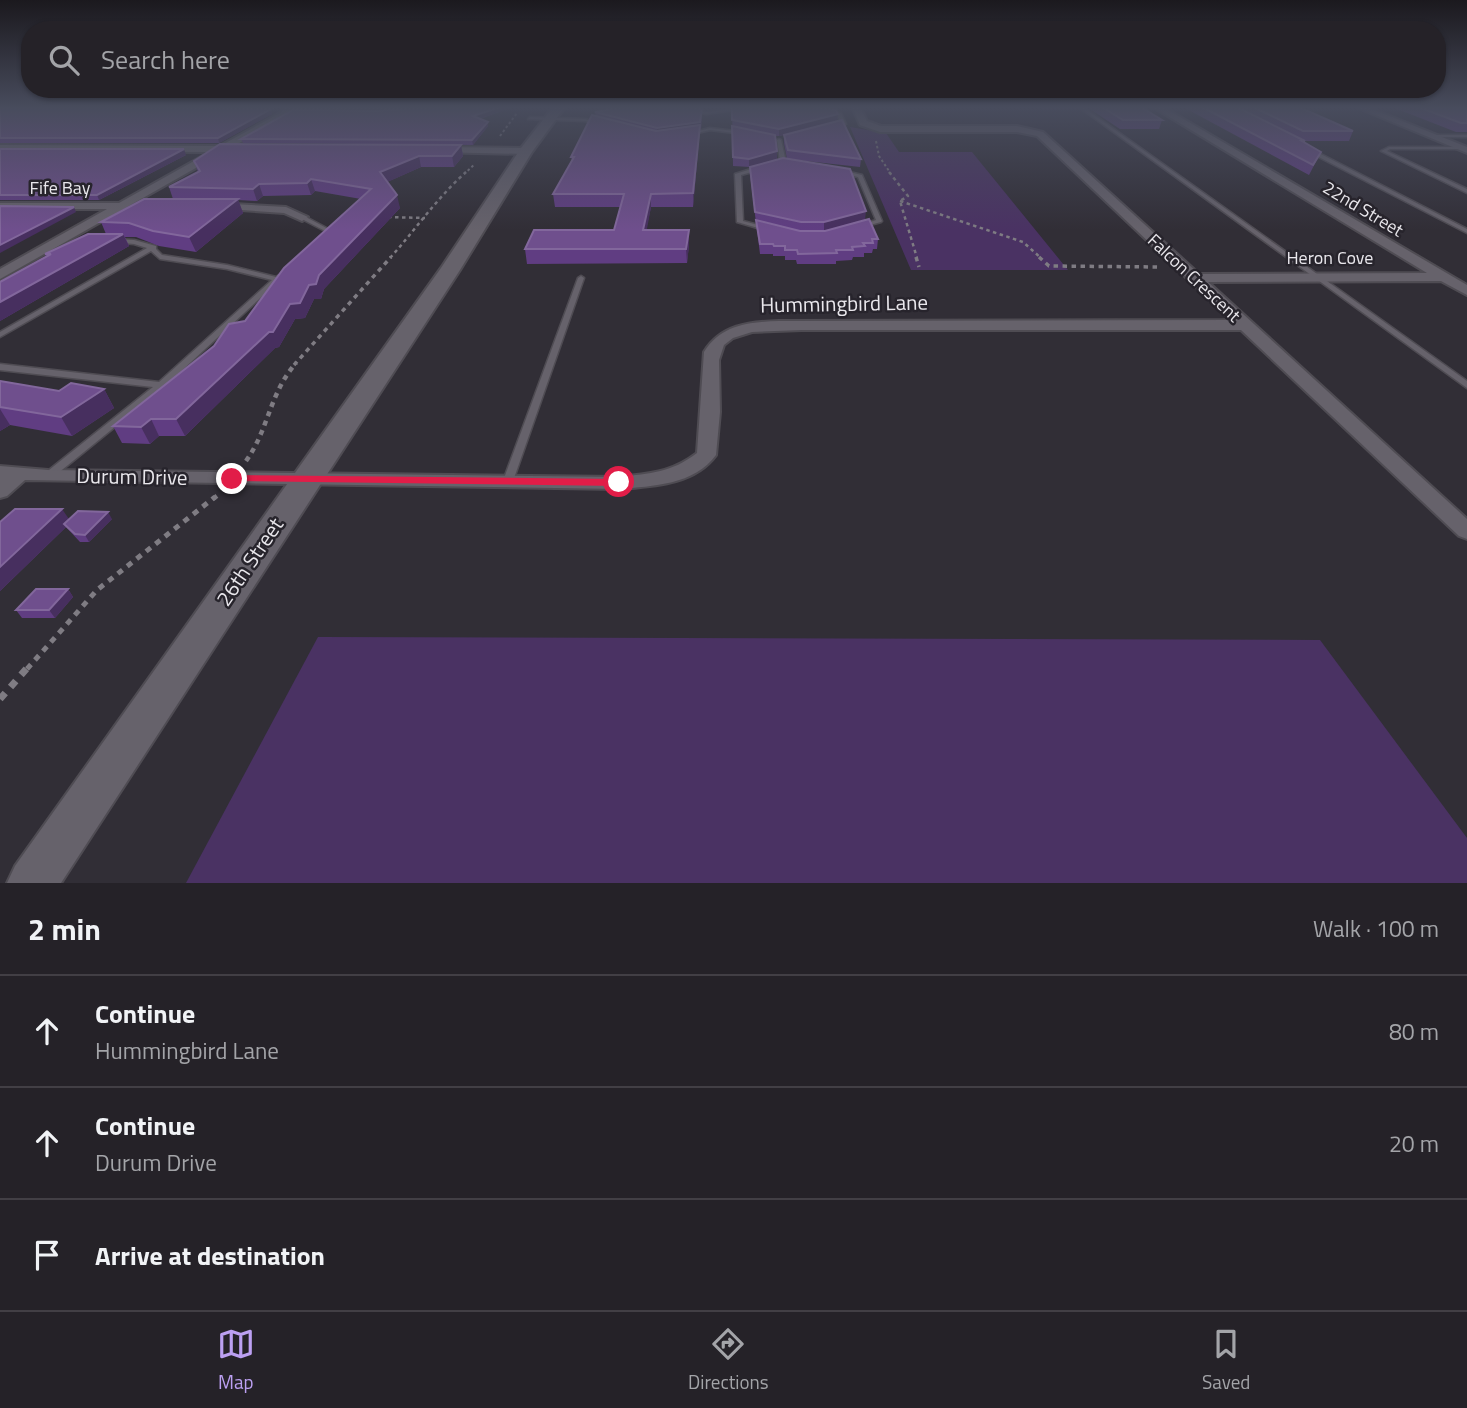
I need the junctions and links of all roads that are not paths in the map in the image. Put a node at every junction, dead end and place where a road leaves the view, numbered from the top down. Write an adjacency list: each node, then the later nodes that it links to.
1 (46, 148): 13 (street)
2 (440, 148): 16 (street)
3 (511, 148): 22 (street)
4 (523, 148): 17 (street)
5 (528, 148): 17 (street, 26th Street)
6 (780, 148): 18 (lane)
7 (1055, 148): 35 (street, Falcon Crescent)
8 (1138, 148): 40 (lane)
9 (1227, 148): 37 (street, 22nd Street)
10 (1305, 148): 30 (lane)
11 (1389, 148): 21 (lane)
12 (1405, 148): 15 (lane)
13 (221, 149): 14 (street); 24 (street)
14 (249, 149)
15 (1464, 149)
16 (426, 150)
17 (526, 151): 22 (street, 26th Street)
18 (783, 162): 19 (lane); 29 (lane)
19 (793, 162)
20 (833, 171): 28 (lane)
21 (1467, 191)
22 (491, 205): 50 (street, 26th Street)
23 (0, 206): 24 (street, Fife Bay)
24 (121, 206): 25 (street, Fife Bay); 36 (street)
25 (148, 206)
26 (202, 206): 27 (street)
27 (302, 217): 31 (lane)
28 (857, 228)
29 (776, 231)
30 (1467, 231)
31 (322, 240)
32 (111, 241): 33 (lane)
33 (154, 247): 41 (lane); 44 (lane)
34 (286, 271): 41 (lane)
35 (1188, 273): 40 (street, Heron Cove); 43 (street, Falcon Crescent)
36 (0, 275)
37 (1444, 277): 38 (street, Heron Cove); 40 (street, Heron Cove); 42 (street, 22nd Street)
38 (1467, 277)
39 (581, 278): 51 (lane)
40 (1319, 278): 47 (lane)
41 (277, 279): 46 (lane)
42 (1467, 291)
43 (1244, 325): 51 (street, Hummingbird Lane); 53 (street, Falcon Crescent)
44 (0, 335)
45 (0, 367): 46 (lane)
46 (161, 385): 49 (lane)
47 (1467, 385)
48 (10, 473): 49 (street, Durum Drive); 52 (street)
49 (48, 476): 50 (street, Durum Drive)
50 (306, 481): 51 (street, Hummingbird Lane); 54 (street, 26th Street)
51 (508, 481)
52 (0, 491)
53 (1467, 531)
54 (32, 883)

